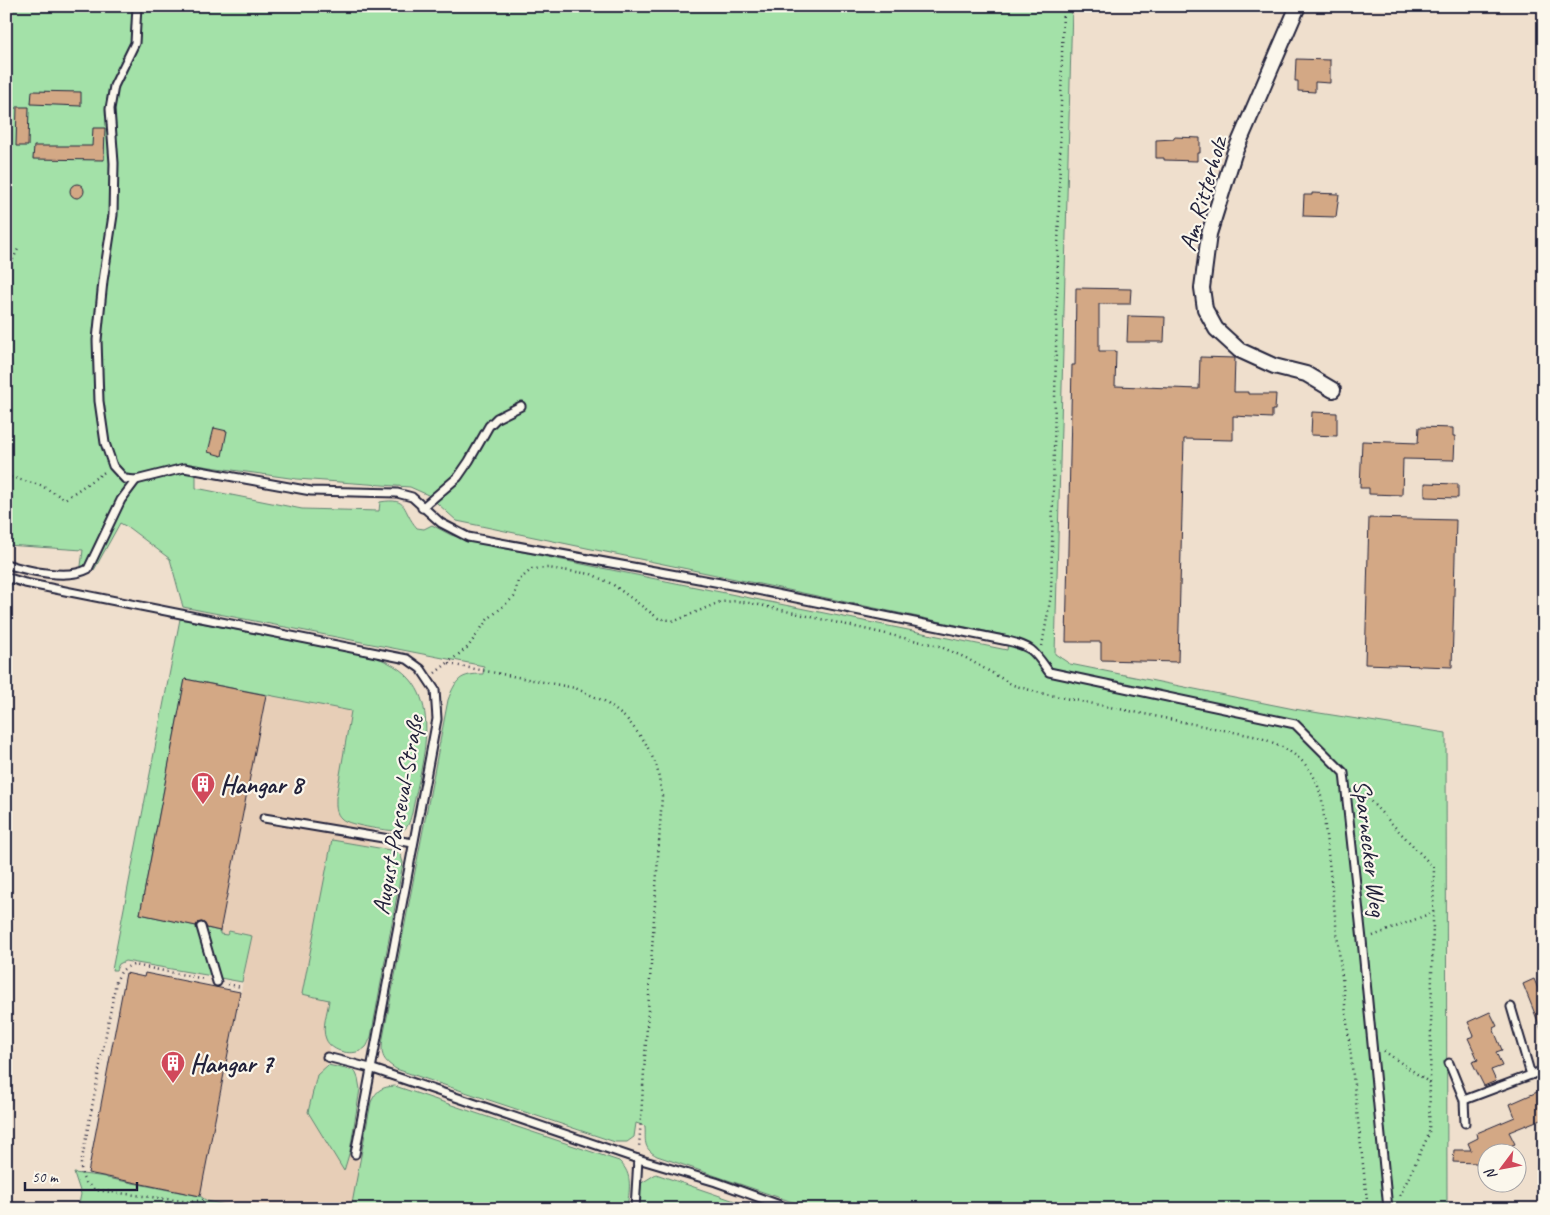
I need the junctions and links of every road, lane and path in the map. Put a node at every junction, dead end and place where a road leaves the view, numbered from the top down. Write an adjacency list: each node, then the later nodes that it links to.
1 (137, 6): 8 (lane)
2 (1063, 6): 14 (path)
3 (1298, 6): 6 (street, Am Ritterholz)
4 (18, 250): 5 (path)
5 (6, 273)
6 (1333, 390)
7 (521, 406): 11 (lane)
8 (113, 466): 9 (path); 10 (lane)
9 (6, 476)
10 (136, 480): 11 (lane); 12 (lane)
11 (422, 508): 14 (lane)
12 (6, 564)
13 (6, 578): 16 (lane, August-Parseval-Straße)
14 (1036, 653): 17 (lane, Sparnecker Weg)
15 (449, 664): 16 (path); 36 (path); 41 (path)
16 (427, 678): 19 (lane, August-Parseval-Straße)
17 (1344, 773): 20 (path); 22 (lane, Sparnecker Weg)
18 (264, 818): 19 (lane)
19 (413, 843): 29 (lane, August-Parseval-Straße)
20 (1434, 912): 22 (path); 32 (path)
21 (201, 927): 23 (lane)
22 (1362, 940): 26 (lane, Sparnecker Weg)
23 (217, 982): 24 (path); 37 (path)
24 (241, 986)
25 (1511, 1007): 31 (lane)
26 (1372, 1043): 32 (path); 42 (lane, Sparnecker Weg)
27 (327, 1057): 29 (lane)
28 (1449, 1063): 33 (lane)
29 (370, 1068): 35 (lane, August-Parseval-Straße); 36 (lane)
30 (1544, 1070): 31 (lane)
31 (1531, 1075): 33 (lane)
32 (1430, 1083): 38 (path)
33 (1464, 1100): 34 (lane)
34 (1465, 1123)
35 (355, 1154)
36 (638, 1160): 39 (lane); 40 (lane)
37 (203, 1200)
38 (1398, 1200)
39 (634, 1209)
40 (791, 1209)
41 (1368, 1209)
42 (1388, 1209)

